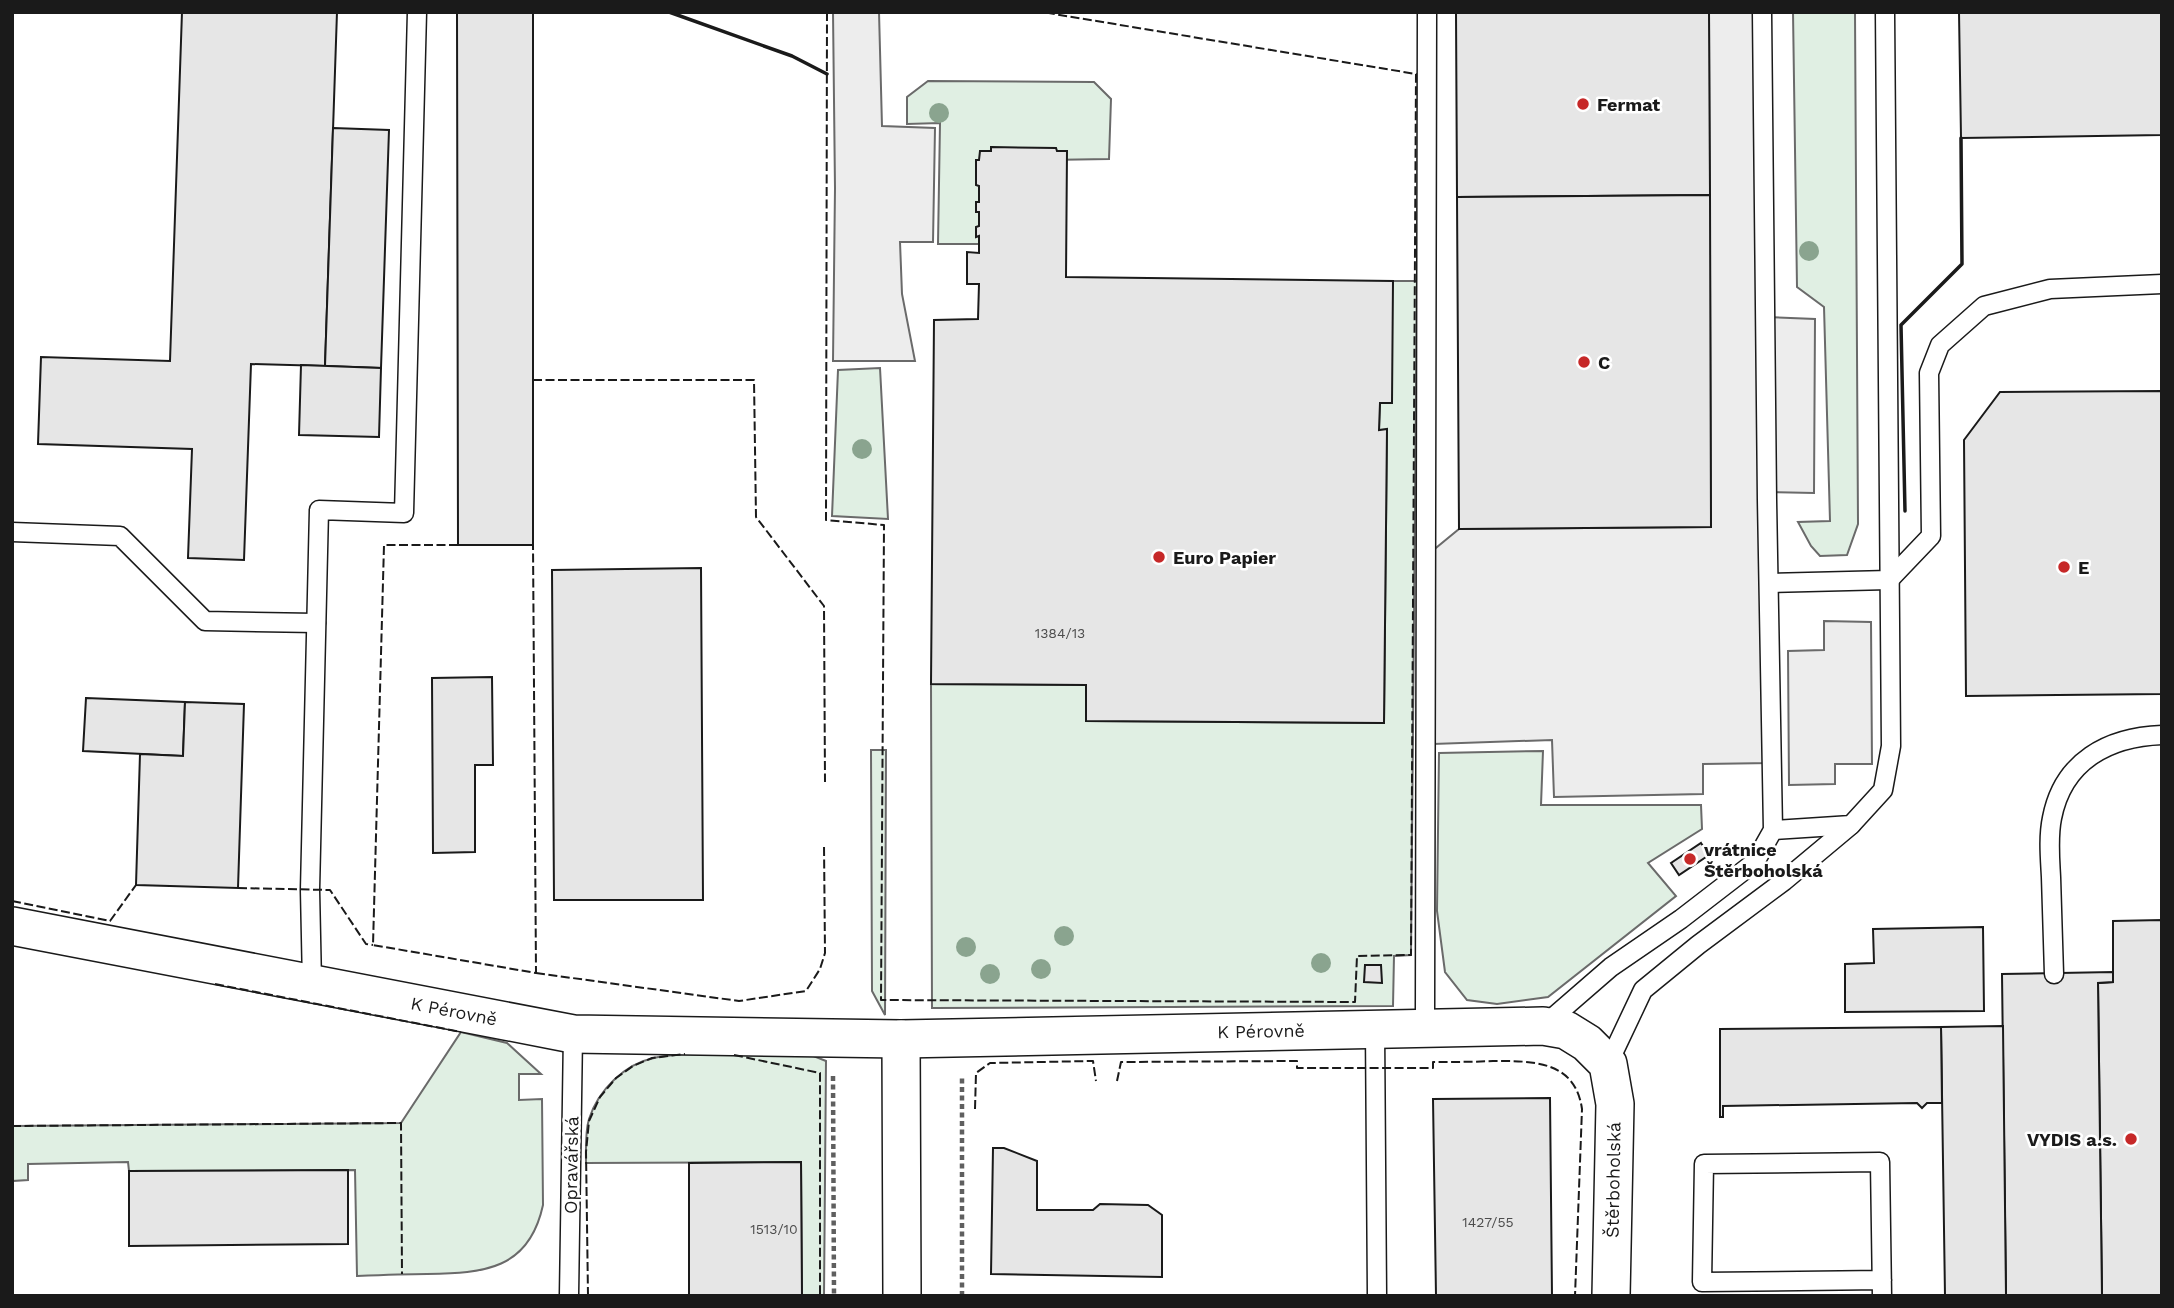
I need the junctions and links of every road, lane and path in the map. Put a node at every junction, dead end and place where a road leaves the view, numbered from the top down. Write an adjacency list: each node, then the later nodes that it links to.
1 (417, 12): 9 (lane)
2 (1427, 12): 16 (lane)
3 (1762, 12): 8 (lane)
4 (1885, 12): 7 (lane)
5 (2162, 284): 7 (lane)
6 (12, 532): 9 (lane)
7 (1889, 580): 8 (lane); 11 (lane)
8 (1769, 583): 12 (lane)
9 (316, 623): 15 (lane)
10 (2162, 735): 14 (lane)
11 (1851, 825): 12 (lane); 23 (lane)
12 (1773, 830): 17 (lane)
13 (12, 926): 15 (street, K Pérovně)
14 (2054, 974)
15 (312, 984): 19 (street, K Pérovně)
16 (1425, 1013)
17 (1543, 1026): 18 (street, K Pérovně); 23 (street, K Pérovně)
18 (1375, 1029): 20 (street, K Pérovně); 29 (lane)
19 (573, 1034): 22 (street, K Pérovně); 25 (lane, Opravářská)
20 (962, 1037): 21 (street, K Pérovně); 28 (path)
21 (901, 1039): 22 (street, K Pérovně); 27 (street)
22 (833, 1040): 26 (path)
23 (1608, 1065): 30 (street, Štěrboholská)
24 (1882, 1288): 24 (lane)
25 (569, 1296)
26 (834, 1296)
27 (901, 1296)
28 (962, 1296)
29 (1377, 1296)
30 (1611, 1296)

